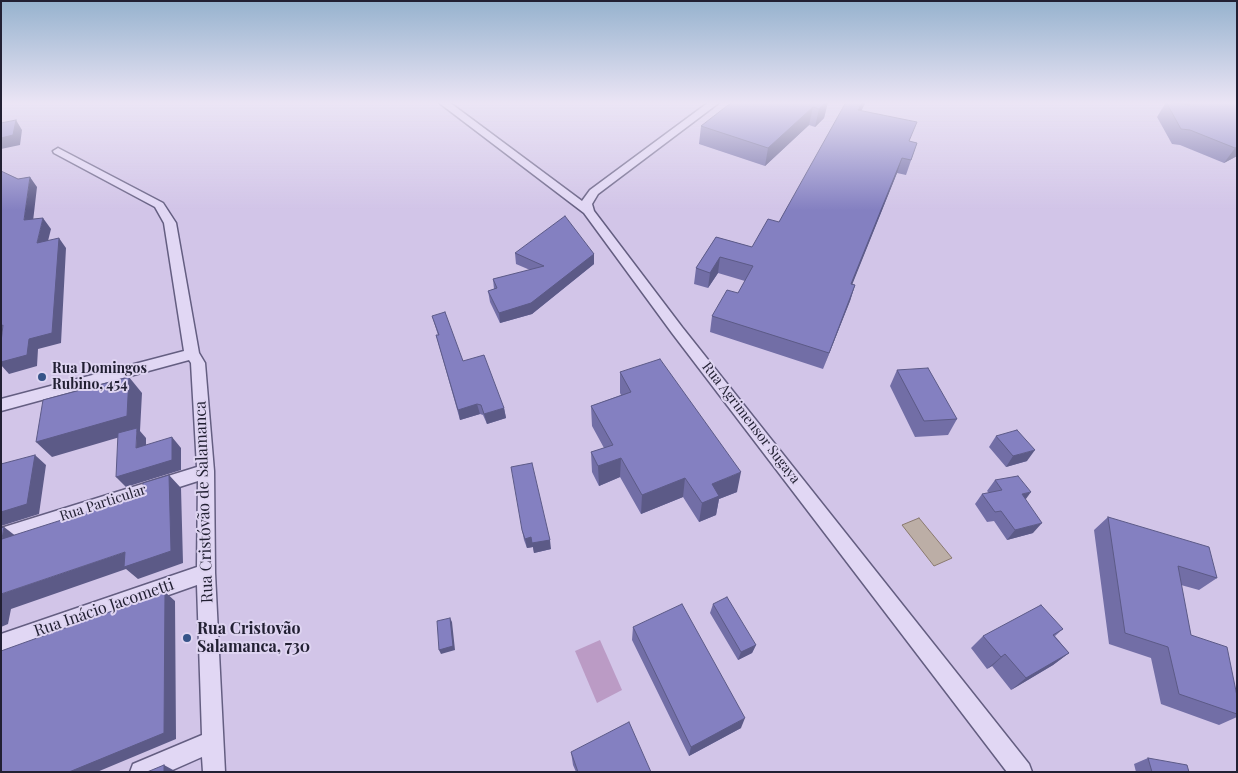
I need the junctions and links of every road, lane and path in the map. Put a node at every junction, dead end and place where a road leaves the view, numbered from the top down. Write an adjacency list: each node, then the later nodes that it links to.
1 (491, 138): 4 (street, Rua Agrimensor Sugaya)
2 (667, 138): 4 (street)
3 (58, 151): 5 (street, Rua Cristóvão de Salamanca)
4 (588, 211): 14 (street, Rua Agrimensor Sugaya)
5 (192, 354): 6 (street); 7 (street, Rua Cristóvão de Salamanca)
6 (1, 405)
7 (206, 470): 8 (street, Rua Particular); 9 (street, Rua Cristóvão de Salamanca)
8 (1, 536)
9 (206, 573): 10 (street, Rua Inácio Jacometti); 11 (street, Rua Cristóvão de Salamanca)
10 (1, 644)
11 (213, 742): 12 (street); 13 (street, Rua Cristóvão de Salamanca)
12 (140, 772)
13 (214, 772)
14 (1021, 772)

